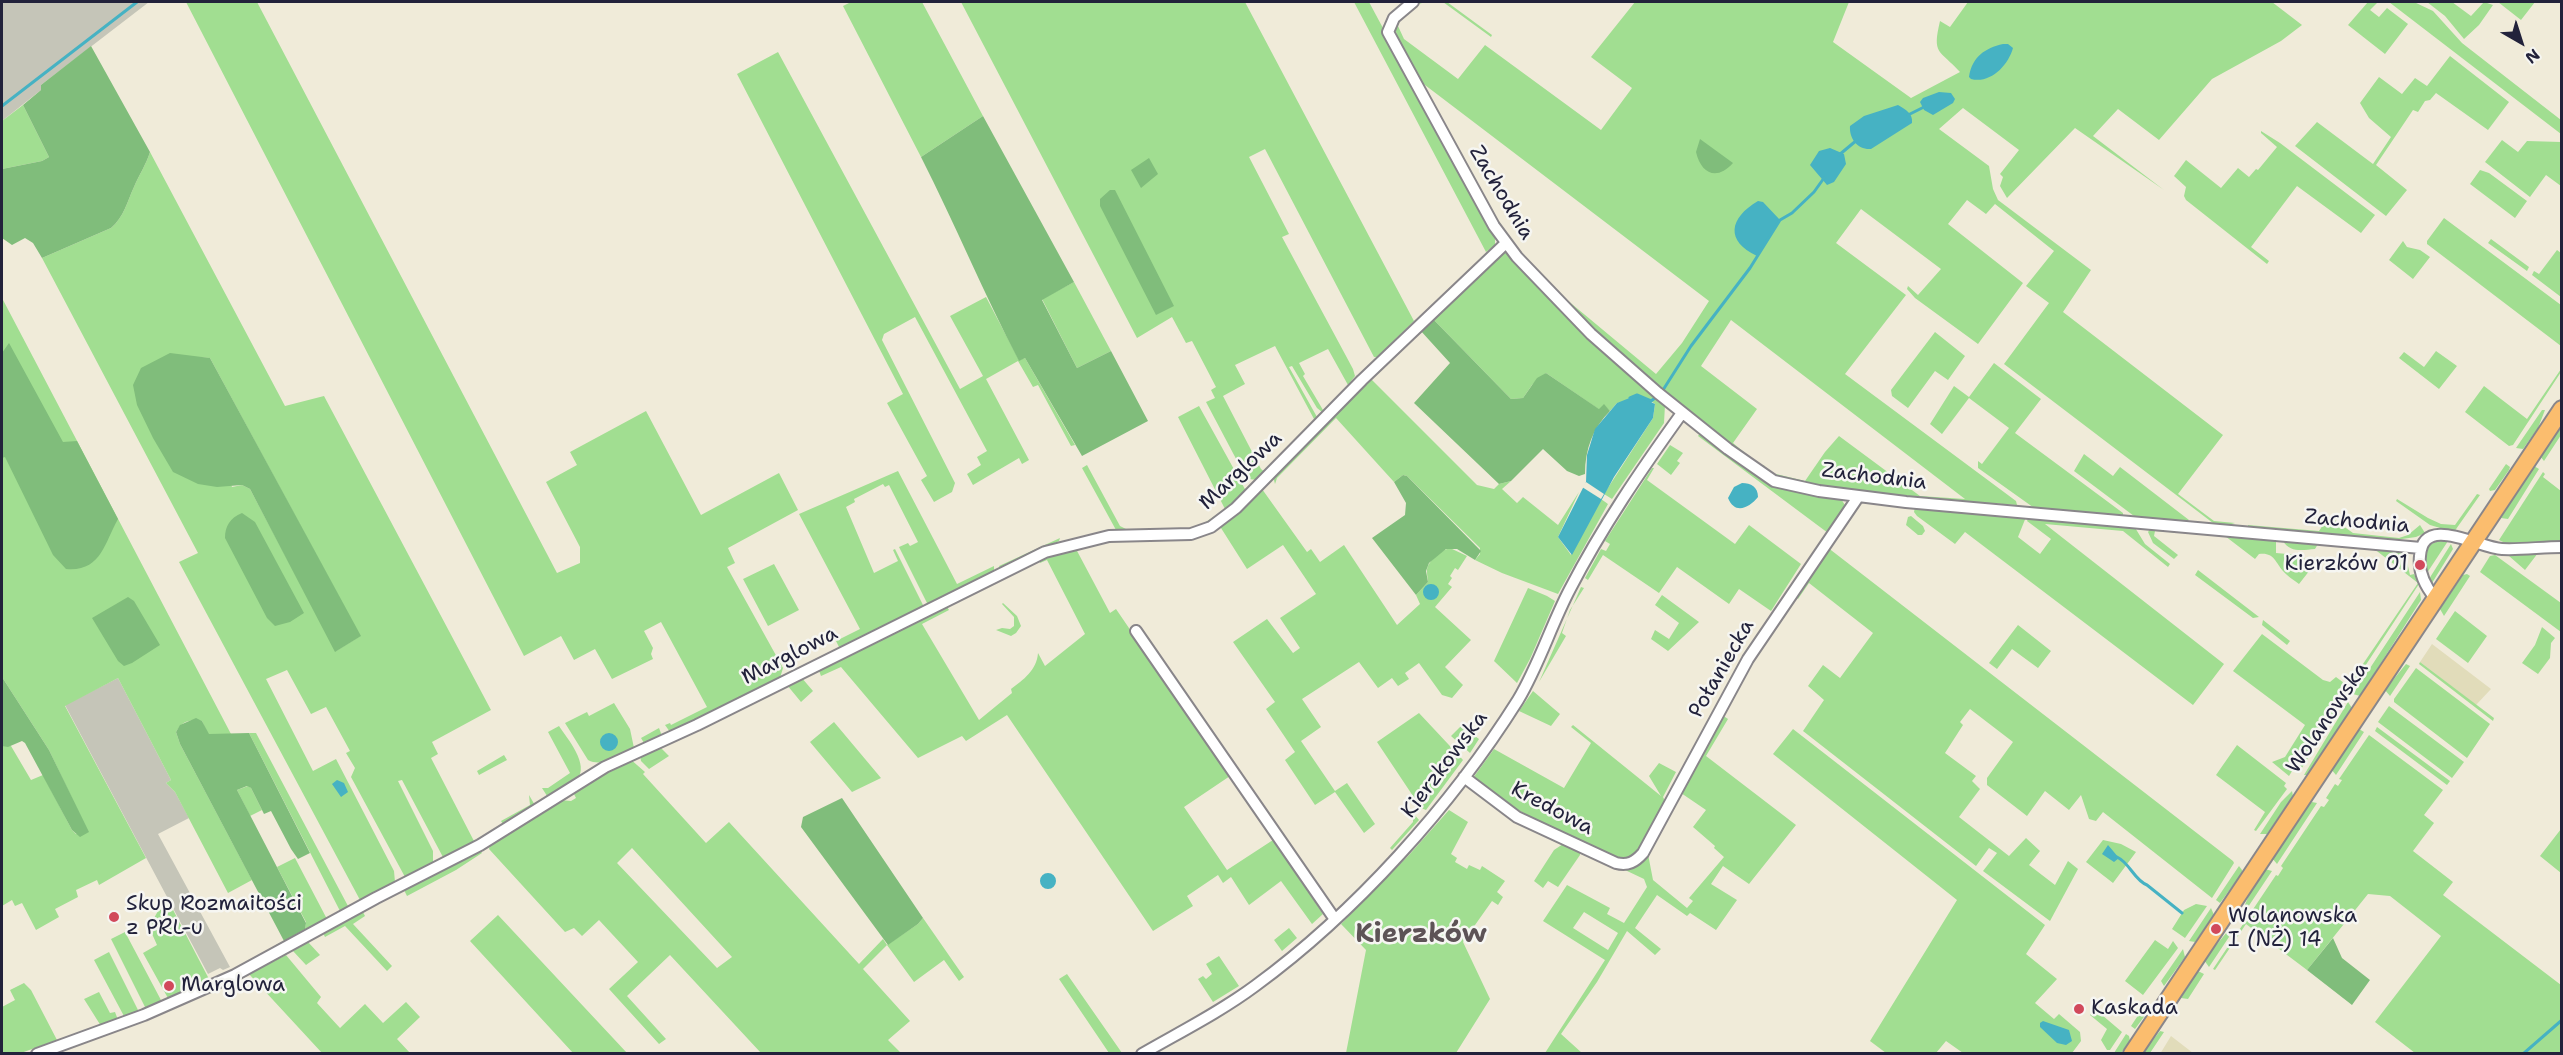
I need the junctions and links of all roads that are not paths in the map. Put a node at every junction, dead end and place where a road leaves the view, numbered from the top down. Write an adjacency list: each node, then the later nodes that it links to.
1 (1413, 2): 2 (street, Zachodnia)
2 (1506, 243): 4 (street, Zachodnia); 14 (street, Marglowa)
3 (2562, 409): 6 (main road, Wolanowska)
4 (1682, 413): 5 (street, Zachodnia); 11 (street, Kierzkowska)
5 (1858, 497): 8 (street, Zachodnia); 12 (street, Połaniecka)
6 (2472, 543): 7 (street, Zachodnia); 8 (street, Zachodnia); 9 (main road, Wolanowska)
7 (2562, 547)
8 (2421, 548): 9 (street)
9 (2435, 598): 16 (main road, Wolanowska)
10 (1136, 631): 13 (street)
11 (1464, 777): 12 (street, Kredowa); 13 (street, Kierzkowska)
12 (1628, 864)
13 (1334, 918): 15 (street, Kierzkowska)
14 (37, 1053)
15 (1142, 1053)
16 (2132, 1053)

